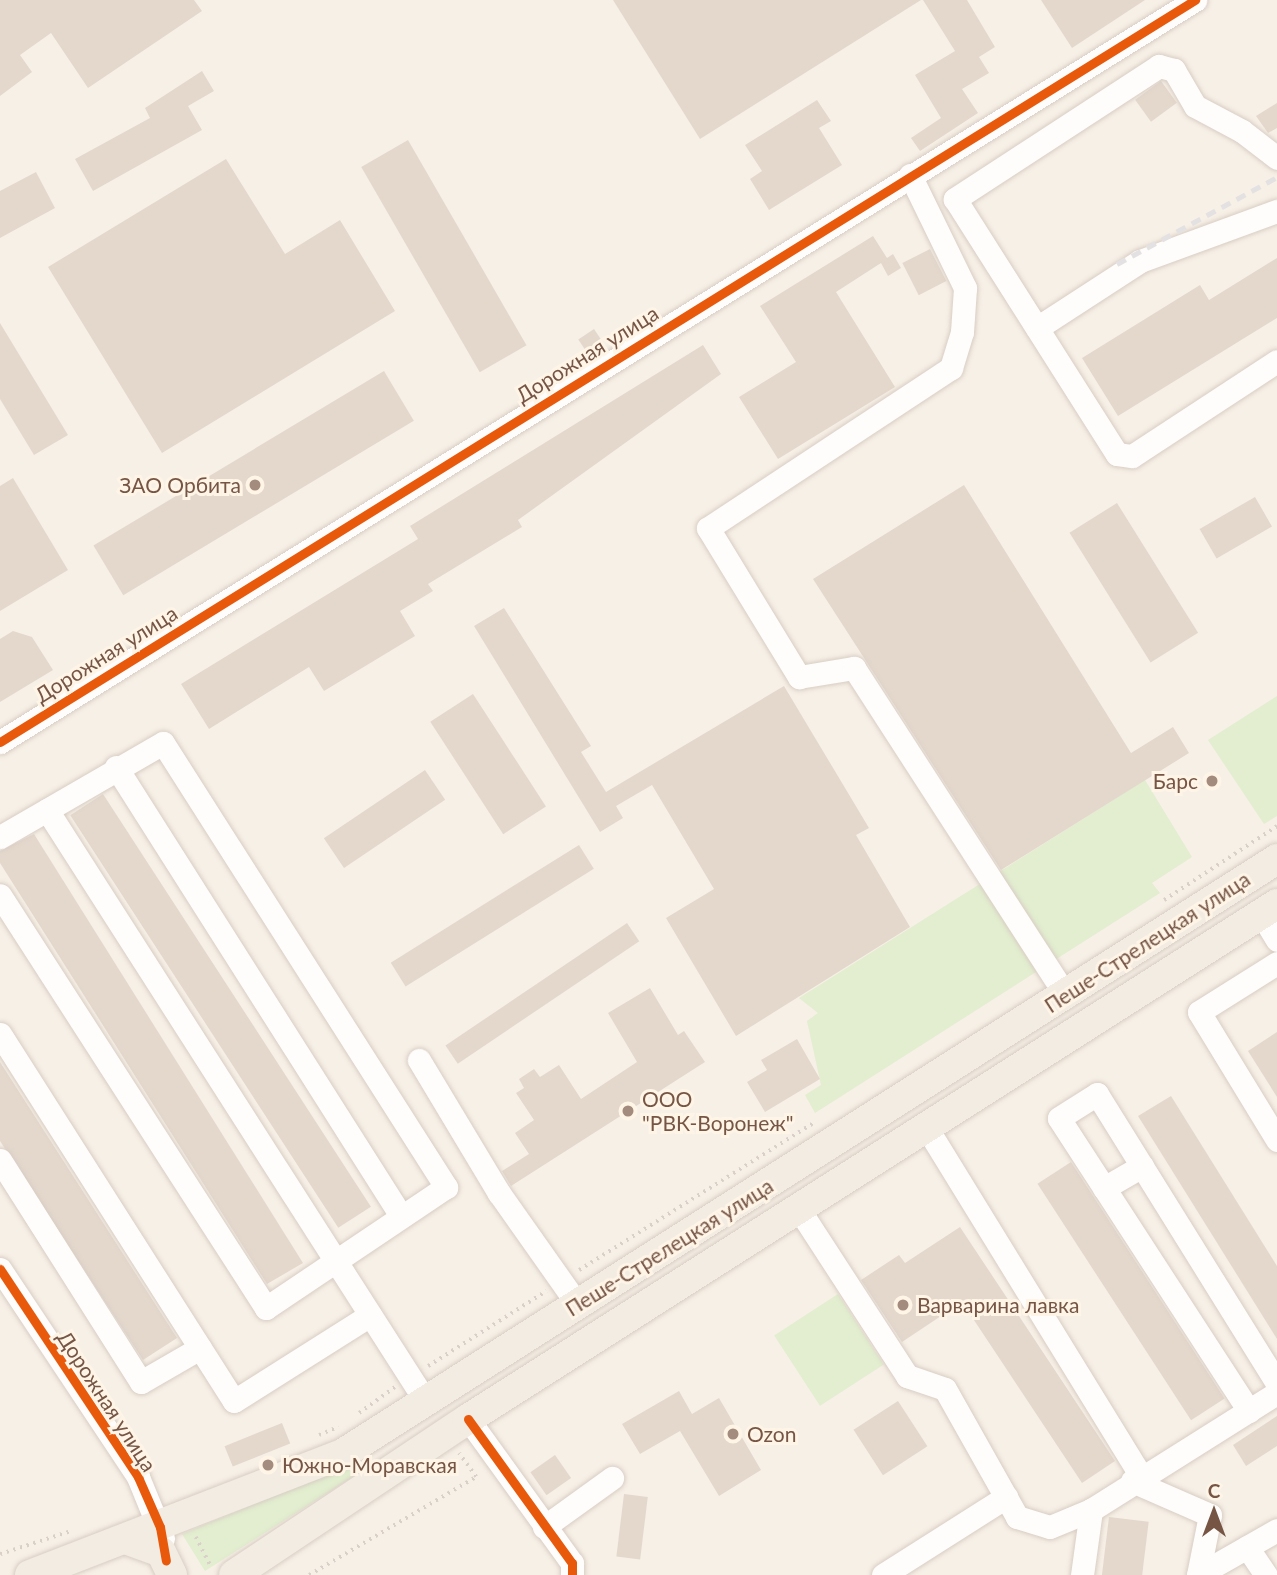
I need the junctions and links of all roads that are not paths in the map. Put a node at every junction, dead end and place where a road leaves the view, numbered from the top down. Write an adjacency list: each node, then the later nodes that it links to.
1 (1195, 0): 3 (street, Дорожная улица)
2 (1277, 158): 5 (street)
3 (910, 175): 7 (street, Дорожная улица); 15 (street)
4 (1277, 211): 5 (street)
5 (1037, 328): 6 (street)
6 (1277, 361)
7 (0, 742)
8 (116, 767): 9 (street); 24 (street); 24 (street)
9 (47, 810): 10 (street); 25 (street)
10 (0, 837)
11 (1277, 859): 15 (main road, Пеше-Стрелецкая улица)
12 (0, 895): 25 (street)
13 (1272, 920): 18 (main road, Пеше-Стрелецкая улица)
14 (1277, 963): 19 (street)
15 (1066, 996): 27 (main road, Пеше-Стрелецкая улица)
16 (0, 1034): 29 (street)
17 (419, 1060): 27 (street)
18 (928, 1130): 23 (main road, Пеше-Стрелецкая улица); 36 (street)
19 (1277, 1140)
20 (0, 1160): 29 (street)
21 (1142, 1166): 22 (street); 22 (street); 30 (street)
22 (1104, 1188): 33 (street)
23 (800, 1211): 34 (main road, Пеше-Стрелецкая улица); 37 (street)
24 (401, 1216): 25 (street)
25 (334, 1258): 28 (street)
26 (0, 1269): 39 (street, Дорожная улица)
27 (569, 1294): 32 (main road, Пеше-Стрелецкая улица)
28 (370, 1315): 29 (street); 32 (street)
29 (200, 1348)
30 (1277, 1383)
31 (1277, 1394): 33 (street)
32 (426, 1402): 39 (main road, Пеше-Стрелецкая улица)
33 (1249, 1411): 36 (street)
34 (457, 1427): 40 (street); 46 (main road, Пеше-Стрелецкая улица)
35 (612, 1478): 40 (street)
36 (1137, 1479): 38 (street); 50 (street)
37 (1006, 1497): 38 (street); 48 (street)
38 (1091, 1510): 49 (street)
39 (160, 1527): 42 (main road, Пеше-Стрелецкая улица); 44 (street, Дорожная улица)
40 (544, 1527): 47 (street)
41 (1277, 1530): 43 (street)
42 (125, 1539): 44 (main road); 45 (main road, Пеше-Стрелецкая улица)
43 (1247, 1547): 50 (street); 51 (street)
44 (169, 1568)
45 (30, 1575)
46 (234, 1575)
47 (572, 1575)
48 (883, 1575)
49 (1082, 1575)
50 (1198, 1575)
51 (1266, 1575)

